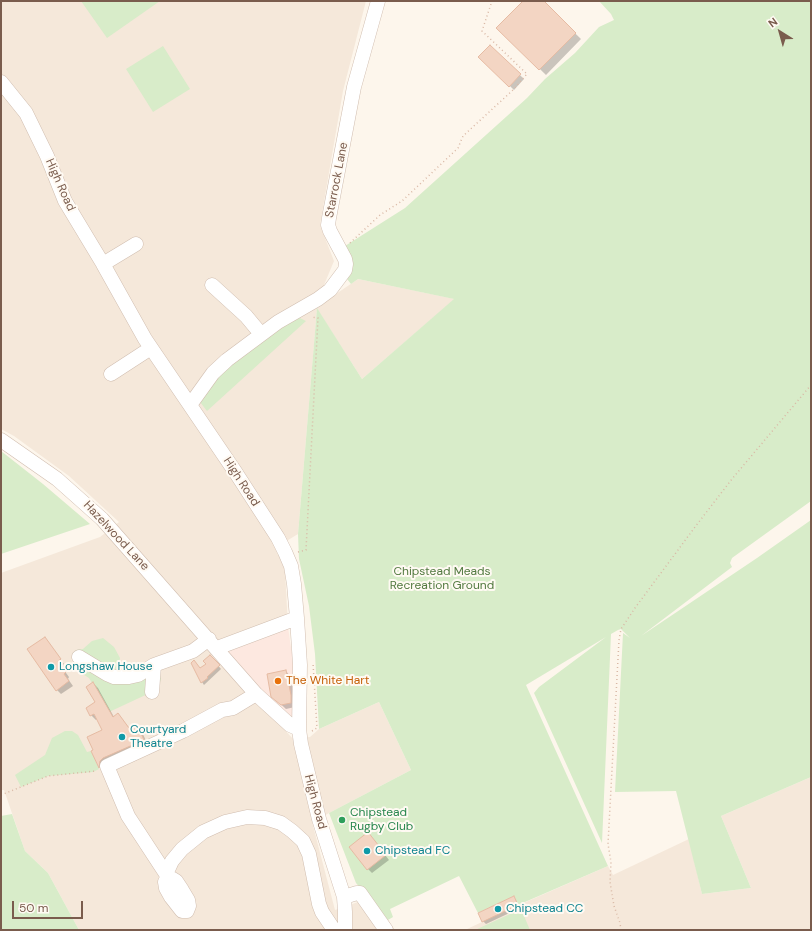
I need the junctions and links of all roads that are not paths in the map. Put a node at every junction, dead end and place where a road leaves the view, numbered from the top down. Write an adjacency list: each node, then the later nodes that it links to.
1 (378, 1): 6 (street, Starrock Lane)
2 (1, 82): 4 (street, High Road)
3 (136, 244): 4 (street)
4 (103, 264): 7 (street, High Road)
5 (212, 285): 6 (street)
6 (261, 334): 9 (street, Starrock Lane)
7 (151, 348): 8 (street); 9 (street, High Road)
8 (111, 374)
9 (190, 405): 11 (street, High Road)
10 (1, 440): 12 (street, Hazelwood Lane)
11 (297, 618): 12 (street); 17 (street, High Road)
12 (213, 644): 14 (street); 16 (street, Hazelwood Lane)
13 (79, 657): 14 (street)
14 (154, 665): 15 (street)
15 (152, 692)
16 (256, 694): 17 (street, Hazelwood Lane); 19 (street)
17 (305, 731): 18 (street, High Road)
18 (344, 897): 20 (street, High Road); 21 (street)
19 (334, 930)
20 (345, 930)
21 (386, 930)

